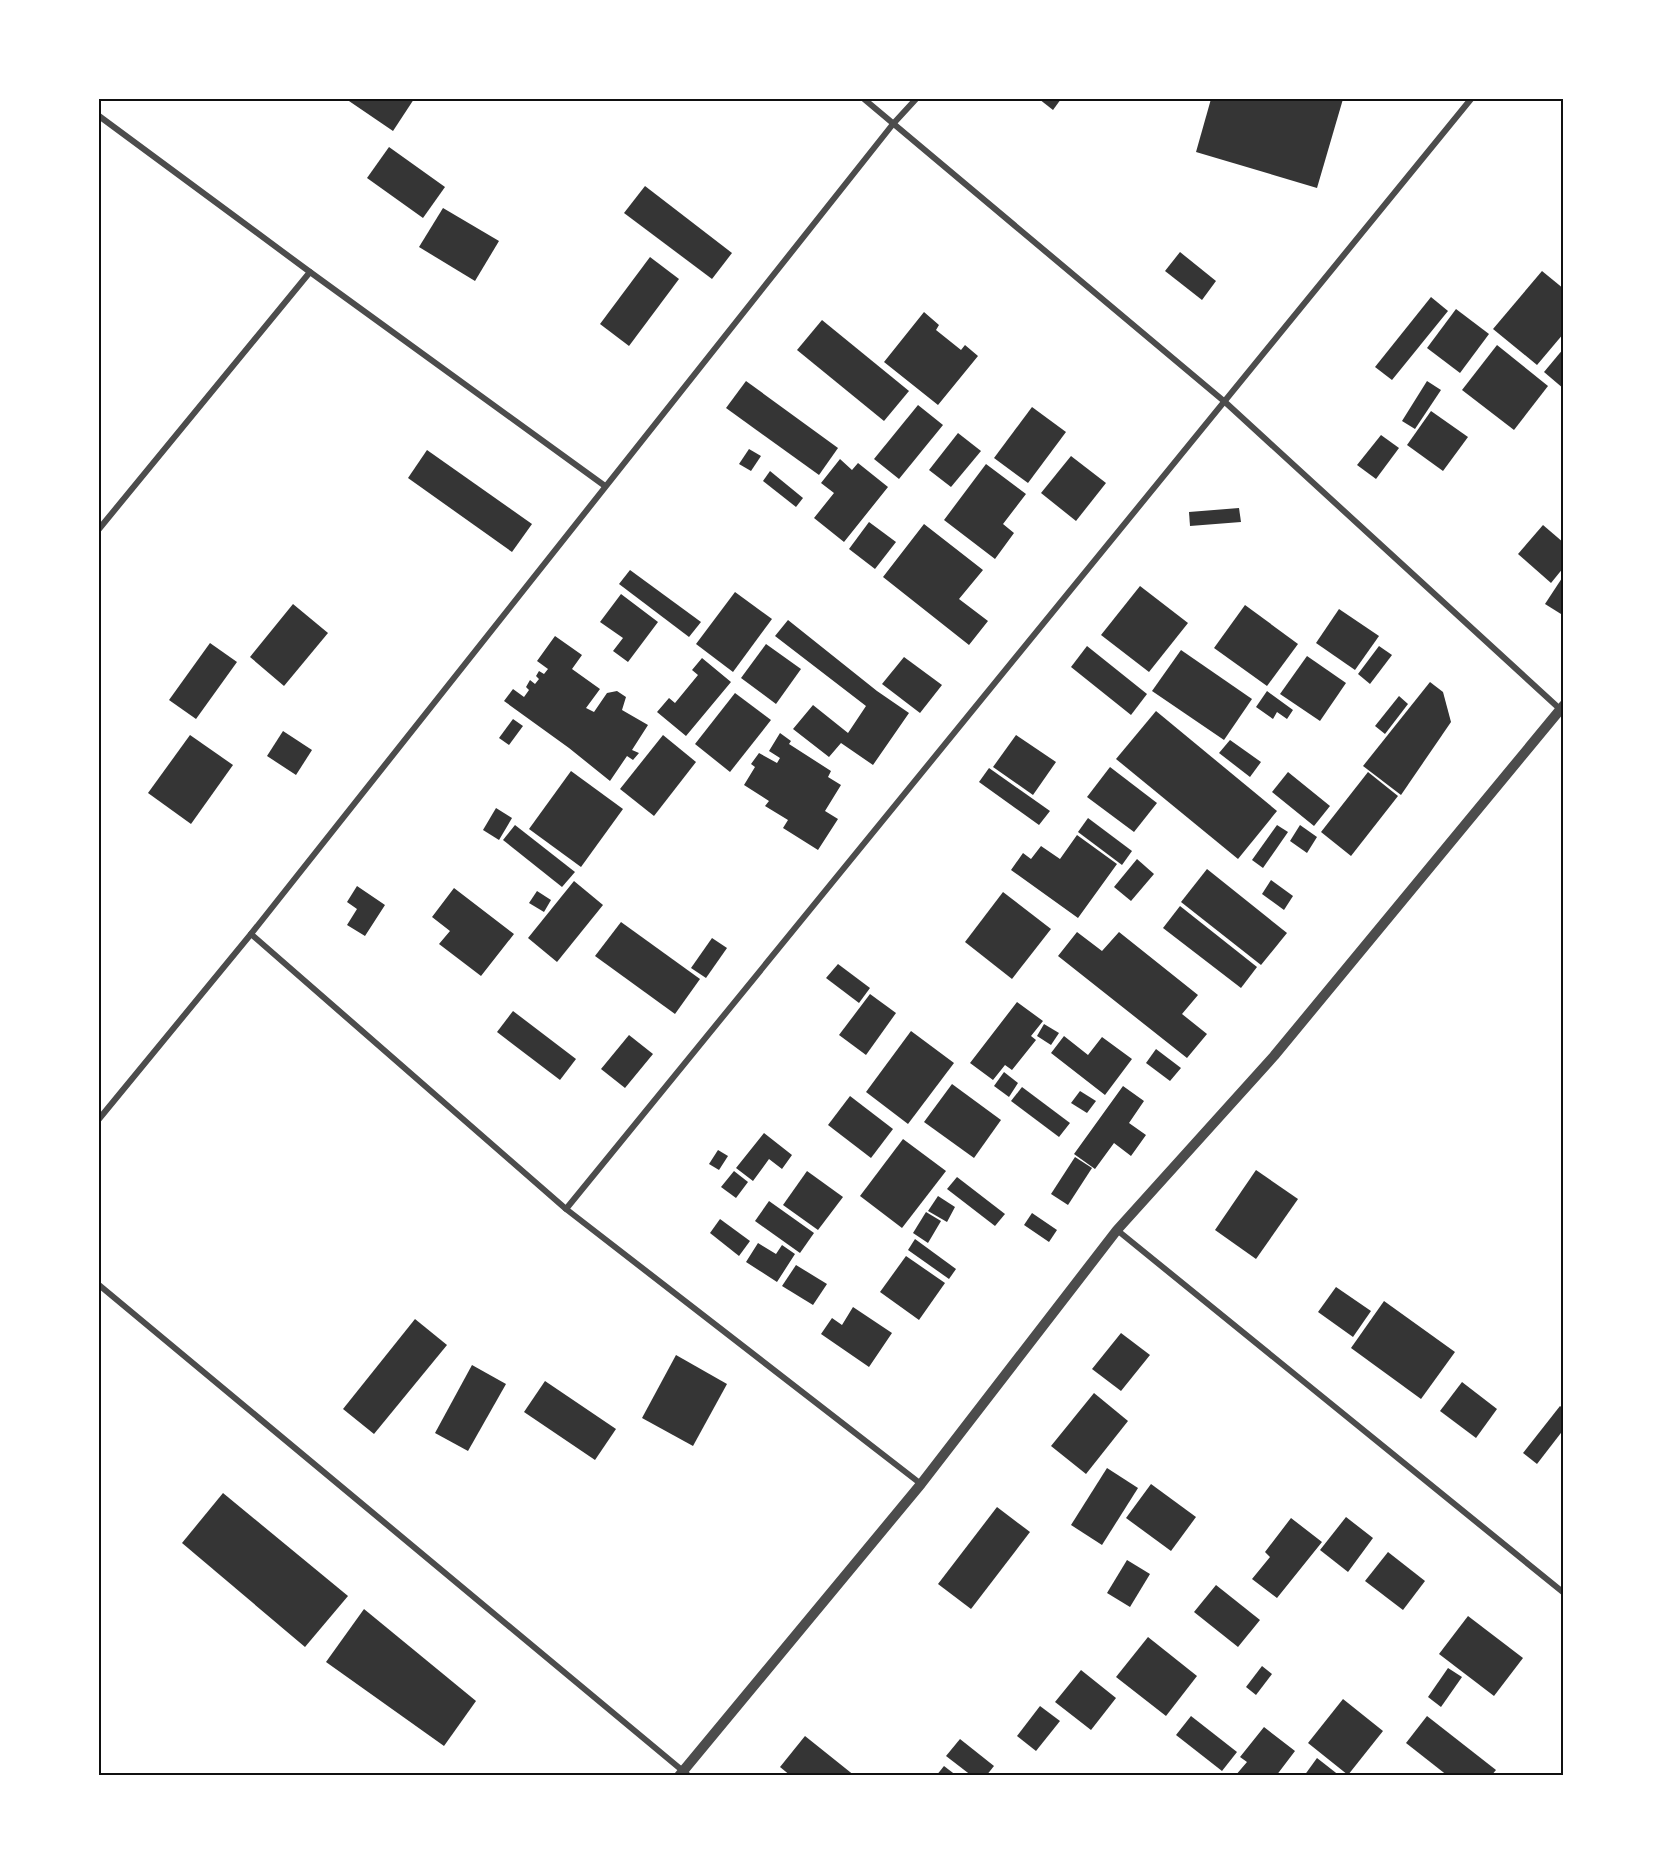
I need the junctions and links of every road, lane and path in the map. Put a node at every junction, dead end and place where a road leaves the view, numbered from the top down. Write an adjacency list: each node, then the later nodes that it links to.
1 (864, 99): 5 (street)
2 (916, 99): 5 (street)
3 (1468, 100): 7 (street)
4 (99, 116): 6 (street)
5 (893, 124): 7 (street); 8 (street)
6 (310, 272): 8 (street); 9 (street)
7 (1225, 402): 10 (street); 13 (street)
8 (605, 486): 11 (street)
9 (99, 529)
10 (1563, 709): 14 (street)
11 (251, 934): 12 (street); 13 (street)
12 (99, 1119)
13 (566, 1209): 16 (street)
14 (1117, 1230): 16 (street); 17 (street)
15 (99, 1285): 18 (street)
16 (921, 1484): 18 (street)
17 (1564, 1593)
18 (684, 1774)

